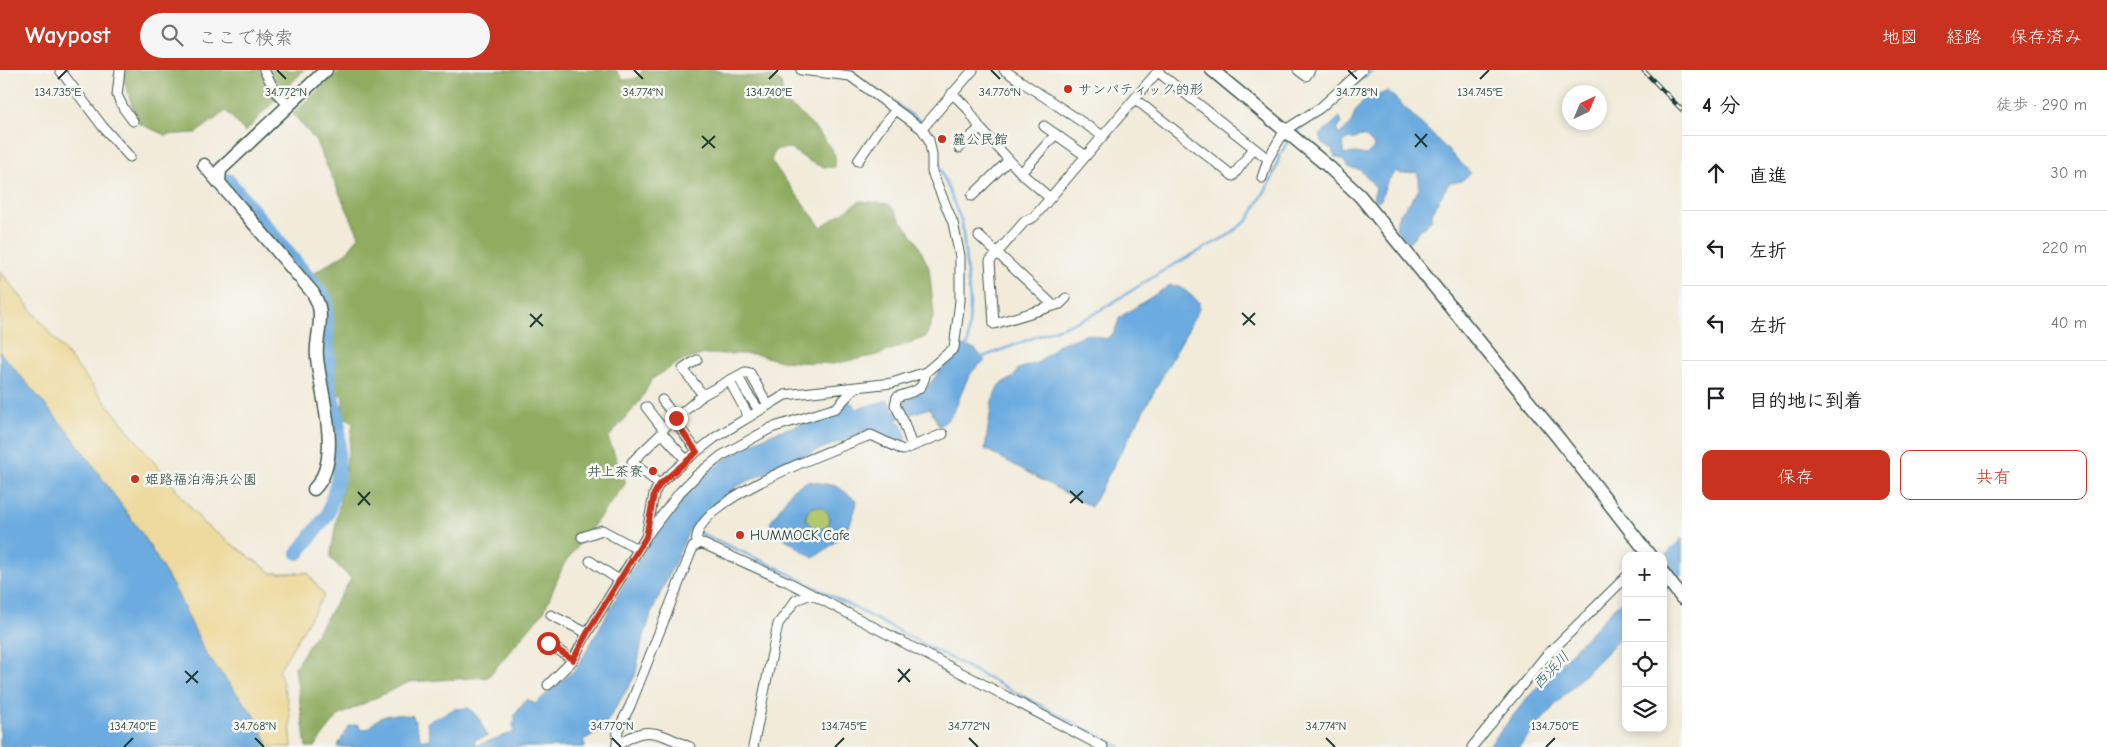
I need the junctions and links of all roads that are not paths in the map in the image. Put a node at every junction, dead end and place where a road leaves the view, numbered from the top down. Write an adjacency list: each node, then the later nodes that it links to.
1 (60, 70): 27 (street)
2 (120, 70): 17 (street)
3 (264, 70): 15 (street)
4 (326, 70): 15 (street)
5 (801, 70): 16 (street)
6 (973, 70): 13 (street)
7 (1004, 70): 23 (street)
8 (1212, 70): 22 (street)
9 (1298, 70): 10 (street)
10 (1310, 70)
11 (1362, 70): 22 (street)
12 (1159, 71): 14 (street); 25 (street)
13 (952, 93): 19 (street); 20 (street)
14 (1135, 99): 23 (street); 25 (street)
15 (289, 106): 34 (street)
16 (896, 110): 20 (street); 30 (street)
17 (133, 121)
18 (1044, 126): 21 (street)
19 (980, 128): 24 (street); 29 (street)
20 (922, 129): 42 (street)
21 (1056, 134): 26 (street); 32 (street)
22 (1290, 134): 28 (street); 67 (street)
23 (1103, 136): 26 (street)
24 (959, 148)
25 (1254, 148): 28 (street)
26 (1086, 156): 36 (street)
27 (130, 157)
28 (1268, 159): 33 (street)
29 (1009, 160): 32 (street); 35 (street)
30 (858, 161)
31 (204, 165): 34 (street)
32 (1021, 173): 36 (street)
33 (1262, 178)
34 (219, 182): 62 (street)
35 (972, 196)
36 (1050, 198): 38 (street)
37 (979, 236): 38 (street)
38 (998, 252): 40 (street); 40 (street)
39 (1066, 298): 40 (street)
40 (1054, 306)
41 (696, 360): 46 (street)
42 (926, 372): 45 (street); 57 (street)
43 (738, 376): 44 (street); 48 (street); 50 (street)
44 (729, 380): 46 (street); 51 (street)
45 (856, 387): 48 (street); 56 (street)
46 (703, 395): 52 (street)
47 (662, 400): 52 (street)
48 (768, 404): 50 (street)
49 (646, 407): 54 (street)
50 (759, 410): 51 (street)
51 (749, 417): 53 (street)
52 (675, 419): 54 (street); 58 (street)
53 (735, 427): 56 (street); 58 (street)
54 (662, 431): 59 (street); 61 (street)
55 (943, 434): 57 (street)
56 (744, 442): 60 (street)
57 (912, 446): 65 (street)
58 (697, 452): 59 (street)
59 (686, 460): 60 (street); 61 (street)
60 (697, 474): 64 (street)
61 (660, 484): 64 (street)
62 (314, 489)
63 (582, 537): 66 (street)
64 (646, 537): 66 (street)
65 (697, 544): 72 (street); 79 (street)
66 (637, 549): 70 (street)
67 (1647, 552)
68 (590, 561): 70 (street)
69 (1667, 578): 73 (street)
70 (619, 580): 75 (street)
71 (1622, 581): 83 (street)
72 (811, 594): 81 (street); 82 (street)
73 (1679, 594)
74 (551, 615): 75 (street)
75 (587, 633): 77 (street)
76 (548, 643): 77 (street)
77 (573, 660): 78 (street)
78 (548, 685)
79 (616, 746): 80 (street)
80 (690, 747)
81 (753, 747)
82 (1103, 747)
83 (1472, 747)

